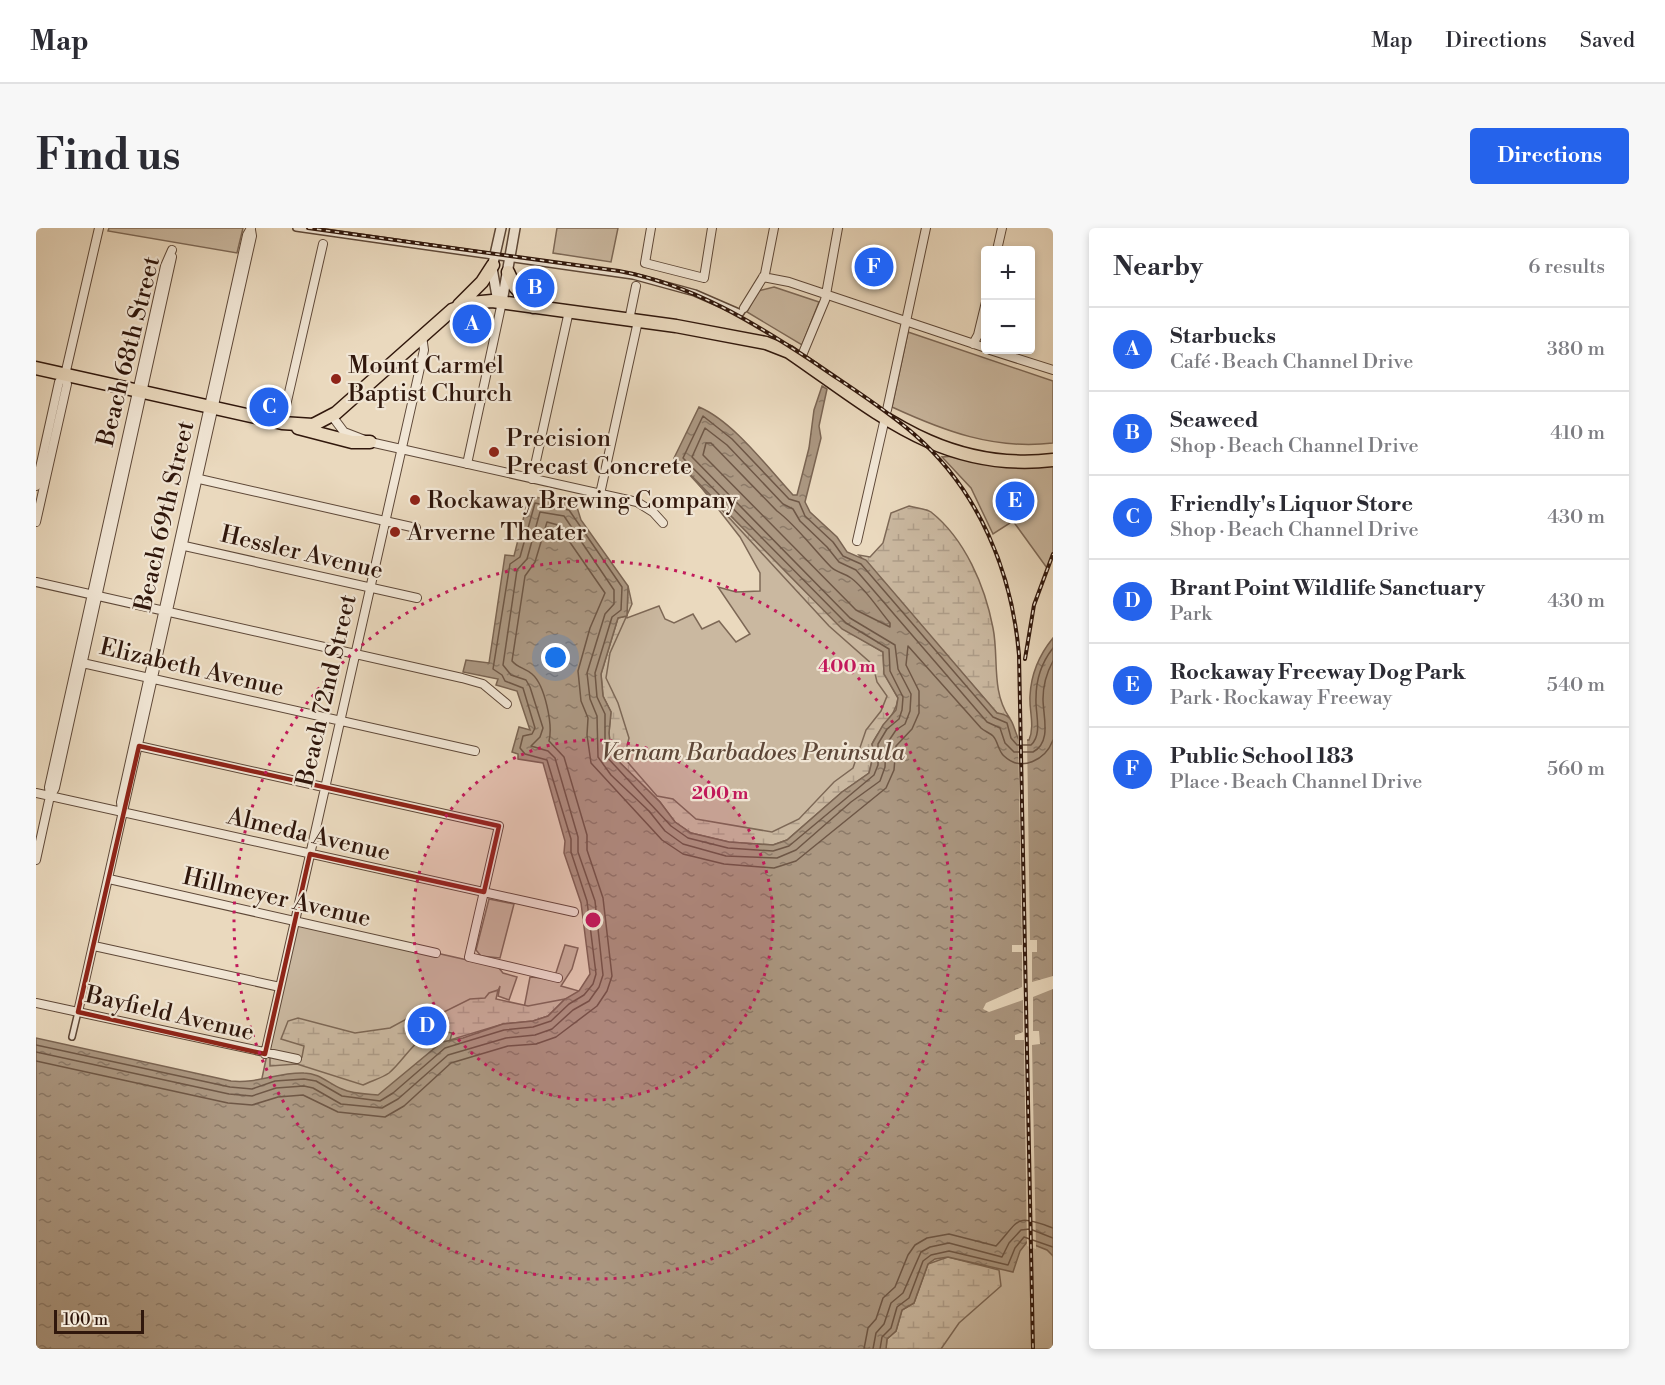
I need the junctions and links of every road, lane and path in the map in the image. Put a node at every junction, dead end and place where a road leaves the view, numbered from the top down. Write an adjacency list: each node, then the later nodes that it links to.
1 (99, 228): 36 (street)
2 (296, 228): 15 (street)
3 (501, 228): 15 (street)
4 (515, 228): 14 (street)
5 (651, 228): 6 (street)
6 (712, 228)
7 (774, 228): 17 (street)
8 (838, 228): 19 (street)
9 (926, 228): 26 (street)
10 (1002, 228): 13 (street)
11 (251, 229): 38 (street, Beach 69th Street)
12 (323, 244): 41 (street)
13 (998, 246)
14 (510, 258): 15 (street); 16 (street); 23 (street)
15 (494, 260): 20 (street); 22 (main road)
16 (508, 272): 20 (street); 21 (main road)
17 (764, 277): 19 (street); 23 (street)
18 (636, 286): 25 (street)
19 (826, 295): 26 (street); 32 (street)
20 (500, 305): 21 (main road); 22 (main road); 46 (street)
21 (533, 307): 24 (main road)
22 (456, 308): 29 (main road)
23 (744, 308)
24 (569, 312): 25 (main road); 48 (street)
25 (634, 320): 28 (main road); 50 (street)
26 (906, 321): 30 (street); 39 (street)
27 (981, 323): 30 (street)
28 (729, 333): 32 (main road); 39 (main road)
29 (422, 336): 40 (main road); 43 (street, Beach 72nd Street)
30 (973, 344): 31 (street)
31 (981, 346)
32 (803, 353): 39 (main road)
33 (1003, 354): 35 (street)
34 (36, 368): 36 (main road)
35 (1053, 370)
36 (65, 375): 37 (main road); 49 (street); 52 (street)
37 (140, 391): 37 (street, Beach 68th Street); 38 (main road); 59 (street, Beach 68th Street)
38 (212, 407): 41 (main road); 47 (street, Beach 69th Street)
39 (886, 414): 44 (main road); 45 (main road); 55 (street)
40 (332, 416): 41 (main road); 42 (street)
41 (287, 424): 42 (main road)
42 (370, 442): 43 (street)
43 (401, 449): 46 (street); 51 (street, Beach 72nd Street)
44 (1053, 453)
45 (1053, 460)
46 (467, 464): 48 (street)
47 (196, 478): 51 (street); 56 (street, Beach 69th Street)
48 (532, 479): 50 (street)
49 (36, 486)
50 (600, 494): 53 (street)
51 (384, 520): 54 (street); 58 (street, Beach 72nd Street)
52 (36, 522)
53 (663, 524)
54 (416, 528)
55 (857, 542)
56 (181, 545): 58 (street, Hessler Avenue); 61 (street, Beach 69th Street)
57 (36, 582): 59 (street)
58 (369, 587): 60 (street, Hessler Avenue); 62 (street, Beach 72nd Street)
59 (95, 596): 61 (street); 63 (street, Beach 68th Street)
60 (417, 598)
61 (166, 612): 62 (street); 64 (street, Beach 69th Street)
62 (354, 654): 65 (street); 66 (street, Beach 72nd Street)
63 (80, 662): 64 (street, Elizabeth Avenue); 71 (street, Beach 68th Street)
64 (151, 678): 66 (street, Elizabeth Avenue); 67 (street, Beach 69th Street)
65 (507, 704)
66 (339, 720): 68 (street, Elizabeth Avenue); 69 (street, Beach 72nd Street)
67 (137, 745): 69 (street); 72 (street, Beach 69th Street)
68 (475, 751)
69 (325, 787): 73 (street, Beach 72nd Street); 76 (street)
70 (36, 793): 71 (street, Almeda Avenue)
71 (50, 796): 72 (street, Almeda Avenue); 74 (street, Beach 68th Street)
72 (122, 812): 73 (street, Almeda Avenue); 75 (street, Beach 69th Street)
73 (310, 854): 76 (street, Almeda Avenue); 78 (street, Beach 72nd Street)
74 (36, 860)
75 (109, 879): 78 (street, Hillmeyer Avenue); 79 (street, Beach 69th Street)
76 (484, 892): 77 (street, Almeda Avenue); 81 (street)
77 (573, 912)
78 (295, 921): 80 (street, Hillmeyer Avenue); 82 (street, Beach 72nd Street)
79 (94, 946): 82 (street); 84 (street, Beach 69th Street)
80 (436, 953)
81 (558, 978)
82 (280, 987): 86 (street, Beach 72nd Street)
83 (36, 1003): 84 (street, Bayfield Avenue)
84 (78, 1012): 85 (street, Beach 69th Street); 86 (street, Bayfield Avenue)
85 (72, 1037)
86 (266, 1054): 87 (street, Bayfield Avenue)
87 (297, 1059)

